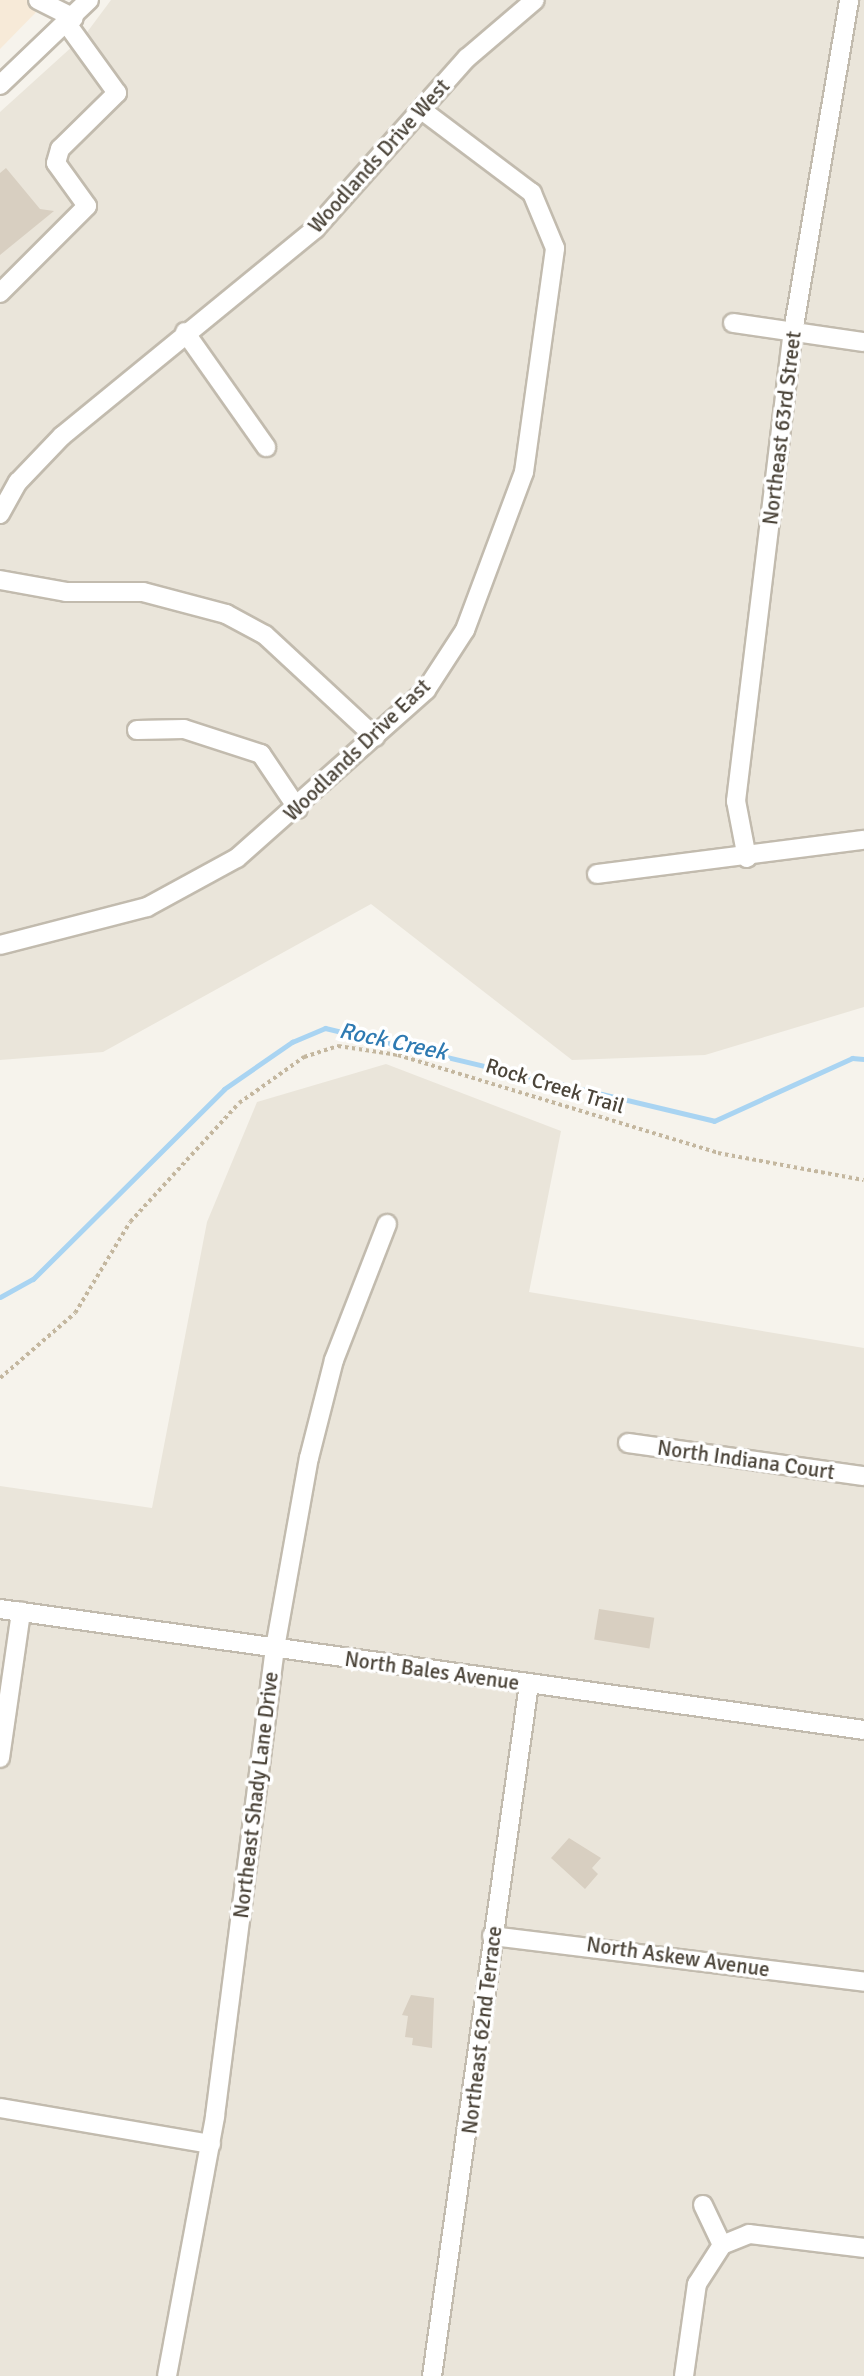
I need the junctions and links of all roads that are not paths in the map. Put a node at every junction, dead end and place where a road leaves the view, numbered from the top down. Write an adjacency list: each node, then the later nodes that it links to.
1 (38, 0): 5 (street)
2 (89, 0): 5 (street)
3 (535, 0): 7 (street, Woodlands Drive West)
4 (849, 0): 11 (street, Northeast 63rd Street)
5 (71, 21): 6 (street); 8 (street)
6 (0, 85)
7 (423, 111): 10 (street, Woodlands Drive West); 17 (street, Woodlands Drive East)
8 (0, 293)
9 (733, 323): 11 (street)
10 (185, 332): 13 (street); 14 (street, Woodlands Drive West)
11 (793, 332): 12 (street); 20 (street, Northeast 63rd Street)
12 (864, 342)
13 (266, 447)
14 (0, 514)
15 (0, 580): 17 (street)
16 (137, 730): 18 (street)
17 (375, 737): 18 (street, Woodlands Drive East)
18 (298, 808): 22 (street, Woodlands Drive East)
19 (864, 840): 20 (street)
20 (747, 858): 21 (street)
21 (597, 874)
22 (0, 945)
23 (387, 1224): 28 (street, Northeast Shady Lane Drive)
24 (628, 1443): 25 (street, North Indiana Court)
25 (864, 1476)
26 (0, 1609): 27 (street, North Bales Avenue)
27 (21, 1612): 28 (street, North Bales Avenue); 31 (street)
28 (275, 1648): 29 (street, North Bales Avenue); 35 (street, Northeast Shady Lane Drive)
29 (529, 1684): 30 (street, North Bales Avenue); 32 (street, Northeast 62nd Terrace)
30 (864, 1730)
31 (0, 1758)
32 (492, 1936): 33 (street, North Askew Avenue); 40 (street, Northeast 62nd Terrace)
33 (864, 1982)
34 (0, 2108): 35 (street)
35 (211, 2144): 39 (street, Northeast Shady Lane Drive)
36 (703, 2205): 37 (street)
37 (722, 2245): 38 (street); 41 (street)
38 (864, 2248)
39 (167, 2376)
40 (432, 2376)
41 (684, 2376)

